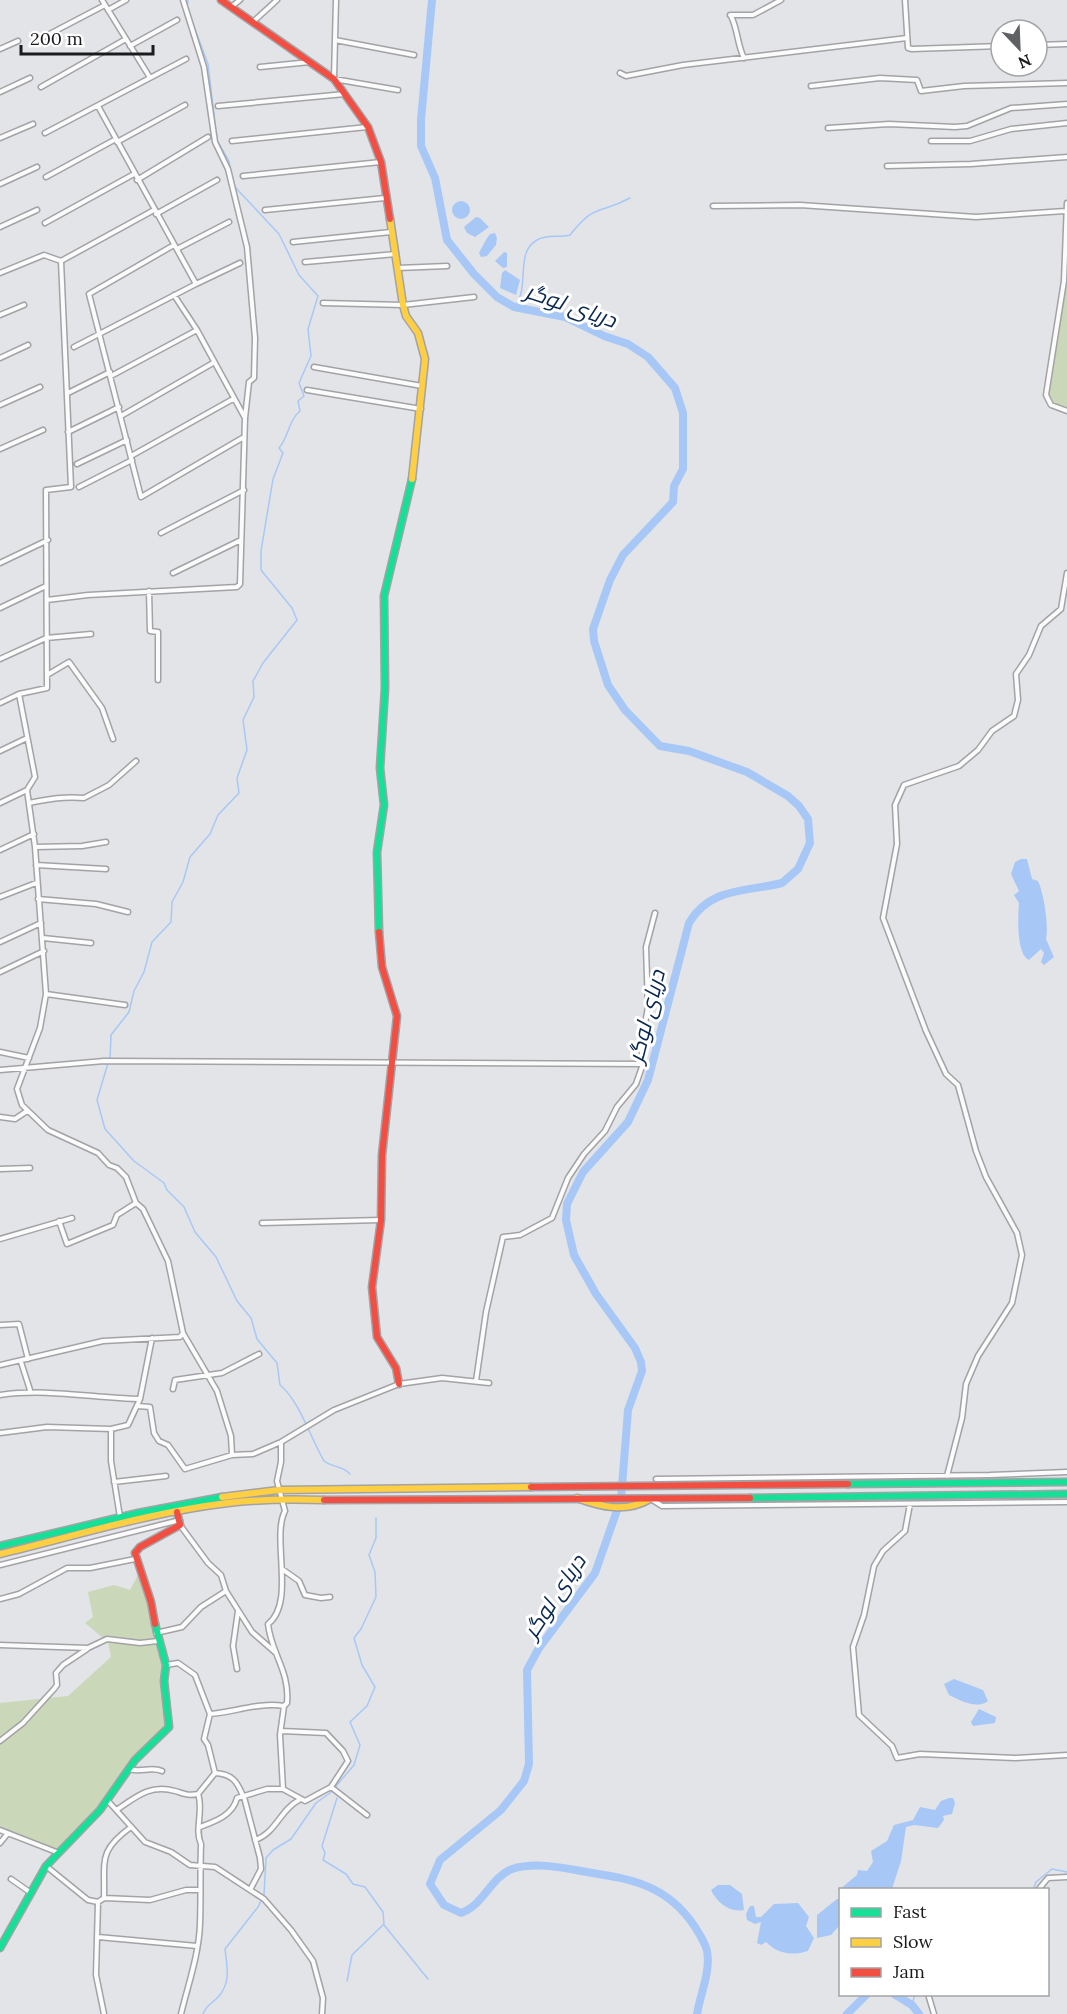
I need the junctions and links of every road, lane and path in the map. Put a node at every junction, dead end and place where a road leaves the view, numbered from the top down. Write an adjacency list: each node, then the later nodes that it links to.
1 (126, 0): 11 (street)
2 (183, 0): 108 (street)
3 (221, 0): 10 (main road)
4 (240, 0): 10 (street)
5 (277, 0): 13 (street)
6 (336, 0): 17 (street)
7 (781, 0): 25 (street)
8 (905, 0): 14 (street)
9 (104, 2): 11 (street); 15 (street)
10 (231, 7): 13 (main road)
11 (108, 10): 16 (street)
12 (177, 20): 21 (street)
13 (254, 21): 27 (main road)
14 (907, 38): 22 (street); 25 (street)
15 (40, 39)
16 (126, 39): 21 (street); 35 (street)
17 (335, 40): 24 (street); 32 (street)
18 (18, 41): 23 (street)
19 (1067, 44): 20 (street)
20 (1049, 45)
21 (130, 46): 30 (street)
22 (989, 47)
23 (0, 49)
24 (414, 55)
25 (744, 58): 29 (street)
26 (186, 59): 30 (street)
27 (310, 62): 28 (street); 32 (main road)
28 (260, 67)
29 (620, 73)
30 (149, 76): 41 (street)
31 (30, 78): 37 (street)
32 (334, 79): 36 (street); 38 (main road)
33 (1067, 83): 34 (street)
34 (811, 86)
35 (41, 87)
36 (398, 90)
37 (0, 92)
38 (346, 94): 42 (street); 45 (main road)
39 (1067, 104): 46 (street)
40 (185, 105): 50 (street)
41 (98, 106): 47 (street); 50 (street)
42 (218, 106)
43 (1067, 123): 52 (street)
44 (33, 124): 49 (street)
45 (368, 127): 51 (street); 54 (main road)
46 (828, 128)
47 (45, 133)
48 (208, 137): 60 (street)
49 (0, 138)
50 (116, 141): 57 (street); 59 (street)
51 (232, 141)
52 (931, 141)
53 (1067, 157): 55 (street)
54 (381, 162): 58 (street); 63 (main road)
55 (887, 166)
56 (37, 167): 62 (street)
57 (134, 174): 60 (street); 71 (street)
58 (243, 176)
59 (46, 177)
60 (137, 180): 68 (street)
61 (217, 180): 68 (street)
62 (0, 184)
63 (385, 198): 67 (street); 73 (main road)
64 (1067, 202): 69 (street)
65 (713, 206): 69 (street)
66 (36, 210): 72 (street)
67 (265, 210)
68 (155, 212): 75 (street); 77 (street)
69 (1065, 212): 106 (street)
70 (229, 222): 75 (street)
71 (45, 224)
72 (0, 227)
73 (392, 232): 74 (street); 76 (main road)
74 (293, 242)
75 (175, 247): 83 (street); 91 (street)
76 (396, 254): 78 (street); 81 (main road)
77 (61, 261): 82 (street); 101 (street)
78 (305, 262)
79 (240, 263): 83 (street)
80 (447, 266): 81 (street)
81 (398, 268): 88 (main road)
82 (0, 273)
83 (196, 284): 84 (street)
84 (174, 295): 90 (street); 91 (street)
85 (474, 297): 88 (street)
86 (323, 303): 88 (street)
87 (24, 305): 89 (street)
88 (403, 305): 98 (main road)
89 (0, 315)
90 (197, 330): 95 (street); 97 (street)
91 (99, 335): 93 (street); 97 (street)
92 (27, 345): 94 (street)
93 (74, 348)
94 (0, 358)
95 (213, 363): 102 (street); 107 (street)
96 (314, 367): 98 (street)
97 (110, 374): 101 (street); 104 (street)
98 (422, 386): 105 (main road)
99 (40, 387): 103 (street)
100 (307, 390): 105 (street)
101 (68, 393): 110 (street)
102 (233, 399): 108 (street); 114 (street)
103 (0, 405)
104 (119, 407): 107 (street); 110 (street)
105 (422, 409): 163 (main road)
106 (1067, 411)
107 (121, 416): 112 (street)
108 (245, 418): 111 (street)
109 (43, 430): 113 (street)
110 (68, 432): 119 (street)
111 (245, 437): 114 (street); 117 (street)
112 (127, 440): 114 (street); 115 (street)
113 (0, 449)
114 (131, 458): 116 (street)
115 (77, 464)
116 (80, 487)
117 (244, 490): 118 (street); 120 (street)
118 (161, 533)
119 (48, 540): 121 (street); 124 (street)
120 (241, 540): 122 (street); 125 (street)
121 (0, 563)
122 (173, 573)
123 (1067, 573): 199 (street)
124 (46, 586): 126 (street); 127 (street)
125 (149, 591): 126 (street); 132 (street)
126 (46, 600): 129 (street)
127 (0, 608)
128 (91, 634): 129 (street)
129 (46, 638): 130 (street); 131 (street)
130 (0, 659)
131 (47, 675): 133 (street); 136 (street)
132 (158, 680)
133 (19, 694): 134 (street); 135 (street)
134 (0, 703)
135 (27, 738): 137 (street); 139 (street)
136 (113, 739)
137 (0, 751)
138 (136, 761): 141 (street)
139 (27, 790): 140 (street); 141 (street)
140 (0, 803)
141 (29, 803): 142 (street)
142 (34, 834): 144 (street); 145 (street)
143 (106, 842): 144 (street)
144 (35, 847): 146 (street)
145 (0, 850)
146 (36, 865): 147 (street); 148 (street)
147 (106, 869)
148 (36, 883): 149 (street); 150 (street)
149 (0, 897)
150 (38, 899): 151 (street); 153 (street)
151 (128, 912)
152 (655, 913): 164 (street)
153 (41, 923): 154 (street); 155 (street)
154 (43, 938): 156 (street); 157 (street)
155 (0, 942)
156 (91, 943)
157 (44, 951): 158 (street); 159 (street)
158 (0, 972)
159 (46, 994): 160 (street); 162 (street)
160 (125, 1005)
161 (0, 1052): 162 (street)
162 (29, 1058): 165 (street)
163 (392, 1063): 164 (street); 165 (street); 173 (main road)
164 (643, 1064): 185 (street)
165 (25, 1068): 166 (street); 167 (street)
166 (0, 1070)
167 (27, 1111): 168 (street); 171 (street)
168 (0, 1117)
169 (30, 1168): 170 (street)
170 (0, 1169)
171 (136, 1203): 174 (street); 178 (street)
172 (72, 1218): 174 (street)
173 (381, 1220): 175 (street); 187 (main road)
174 (59, 1221): 176 (street)
175 (262, 1223)
176 (0, 1239)
177 (0, 1325): 181 (street)
178 (183, 1333): 179 (street); 184 (street)
179 (152, 1338): 181 (street); 191 (street)
180 (260, 1354): 184 (street)
181 (28, 1359): 182 (street)
182 (21, 1362): 183 (street); 189 (street)
183 (0, 1365)
184 (209, 1377): 188 (street); 196 (street)
185 (476, 1381): 186 (street); 187 (street)
186 (489, 1383)
187 (399, 1384): 195 (street)
188 (173, 1389)
189 (30, 1390): 190 (street); 191 (street)
190 (0, 1395)
191 (140, 1399): 192 (street)
192 (138, 1406): 193 (street); 196 (street)
193 (111, 1430): 194 (street); 201 (street)
194 (0, 1434)
195 (281, 1442): 196 (street); 204 (street)
196 (232, 1455)
197 (1067, 1472): 199 (street)
198 (166, 1476): 201 (street)
199 (946, 1476): 200 (street)
200 (656, 1479)
201 (114, 1482): 213 (street)
202 (1067, 1482): 203 (main road)
203 (943, 1485): 204 (main road); 205 (main road)
204 (279, 1491): 208 (street); 213 (main road)
205 (944, 1494): 206 (main road); 209 (main road)
206 (1067, 1494)
207 (575, 1497): 208 (main road); 209 (main road); 209 (main road)
208 (281, 1499): 212 (main road); 219 (street)
209 (650, 1499): 211 (street)
210 (1067, 1502): 211 (street)
211 (910, 1504): 235 (street)
212 (177, 1512): 214 (main road); 216 (main road)
213 (120, 1517): 215 (main road)
214 (180, 1522): 217 (main road); 218 (street); 220 (street)
215 (0, 1546)
216 (0, 1554)
217 (135, 1559): 222 (street); 224 (main road)
218 (0, 1565)
219 (282, 1569): 221 (street); 228 (street)
220 (226, 1591): 223 (street); 224 (street)
221 (330, 1597)
222 (0, 1599)
223 (238, 1611): 228 (street); 230 (street)
224 (156, 1633): 225 (main road)
225 (158, 1641): 227 (street); 229 (main road)
226 (0, 1645): 227 (street)
227 (88, 1648): 234 (street)
228 (276, 1654): 231 (street)
229 (166, 1665): 232 (street); 236 (main road)
230 (237, 1669)
231 (284, 1706): 232 (street); 233 (street)
232 (210, 1714): 238 (street)
233 (282, 1731): 239 (street); 240 (street)
234 (0, 1741)
235 (1067, 1755)
236 (129, 1769): 237 (street); 244 (main road)
237 (162, 1772)
238 (215, 1773): 241 (street); 242 (street)
239 (333, 1788): 243 (street); 246 (street)
240 (283, 1789): 242 (street); 243 (street)
241 (198, 1794): 245 (street); 248 (street)
242 (244, 1796): 248 (street); 251 (street)
243 (300, 1800): 251 (street)
244 (108, 1801): 245 (street); 253 (main road)
245 (118, 1809): 247 (street)
246 (367, 1815)
247 (131, 1827): 255 (street); 262 (street)
248 (200, 1827): 255 (street)
249 (0, 1830): 250 (street)
250 (8, 1833): 252 (street); 253 (street)
251 (255, 1840): 260 (street)
252 (0, 1844)
253 (58, 1852): 254 (main road)
254 (46, 1866): 261 (main road); 263 (street)
255 (200, 1866): 259 (street); 260 (street)
256 (1067, 1877): 258 (street)
257 (11, 1879): 261 (street)
258 (1040, 1888)
259 (199, 1890): 262 (street); 266 (street)
260 (250, 1890): 271 (street)
261 (32, 1893): 265 (main road)
262 (104, 1899): 263 (street)
263 (98, 1902): 264 (street)
264 (98, 1937): 266 (street); 269 (street)
265 (3, 1939): 267 (main road)
266 (197, 1946): 270 (street)
267 (0, 1948)
268 (928, 1996): 272 (street)
269 (104, 2014)
270 (181, 2014)
271 (322, 2014)
272 (934, 2014)

